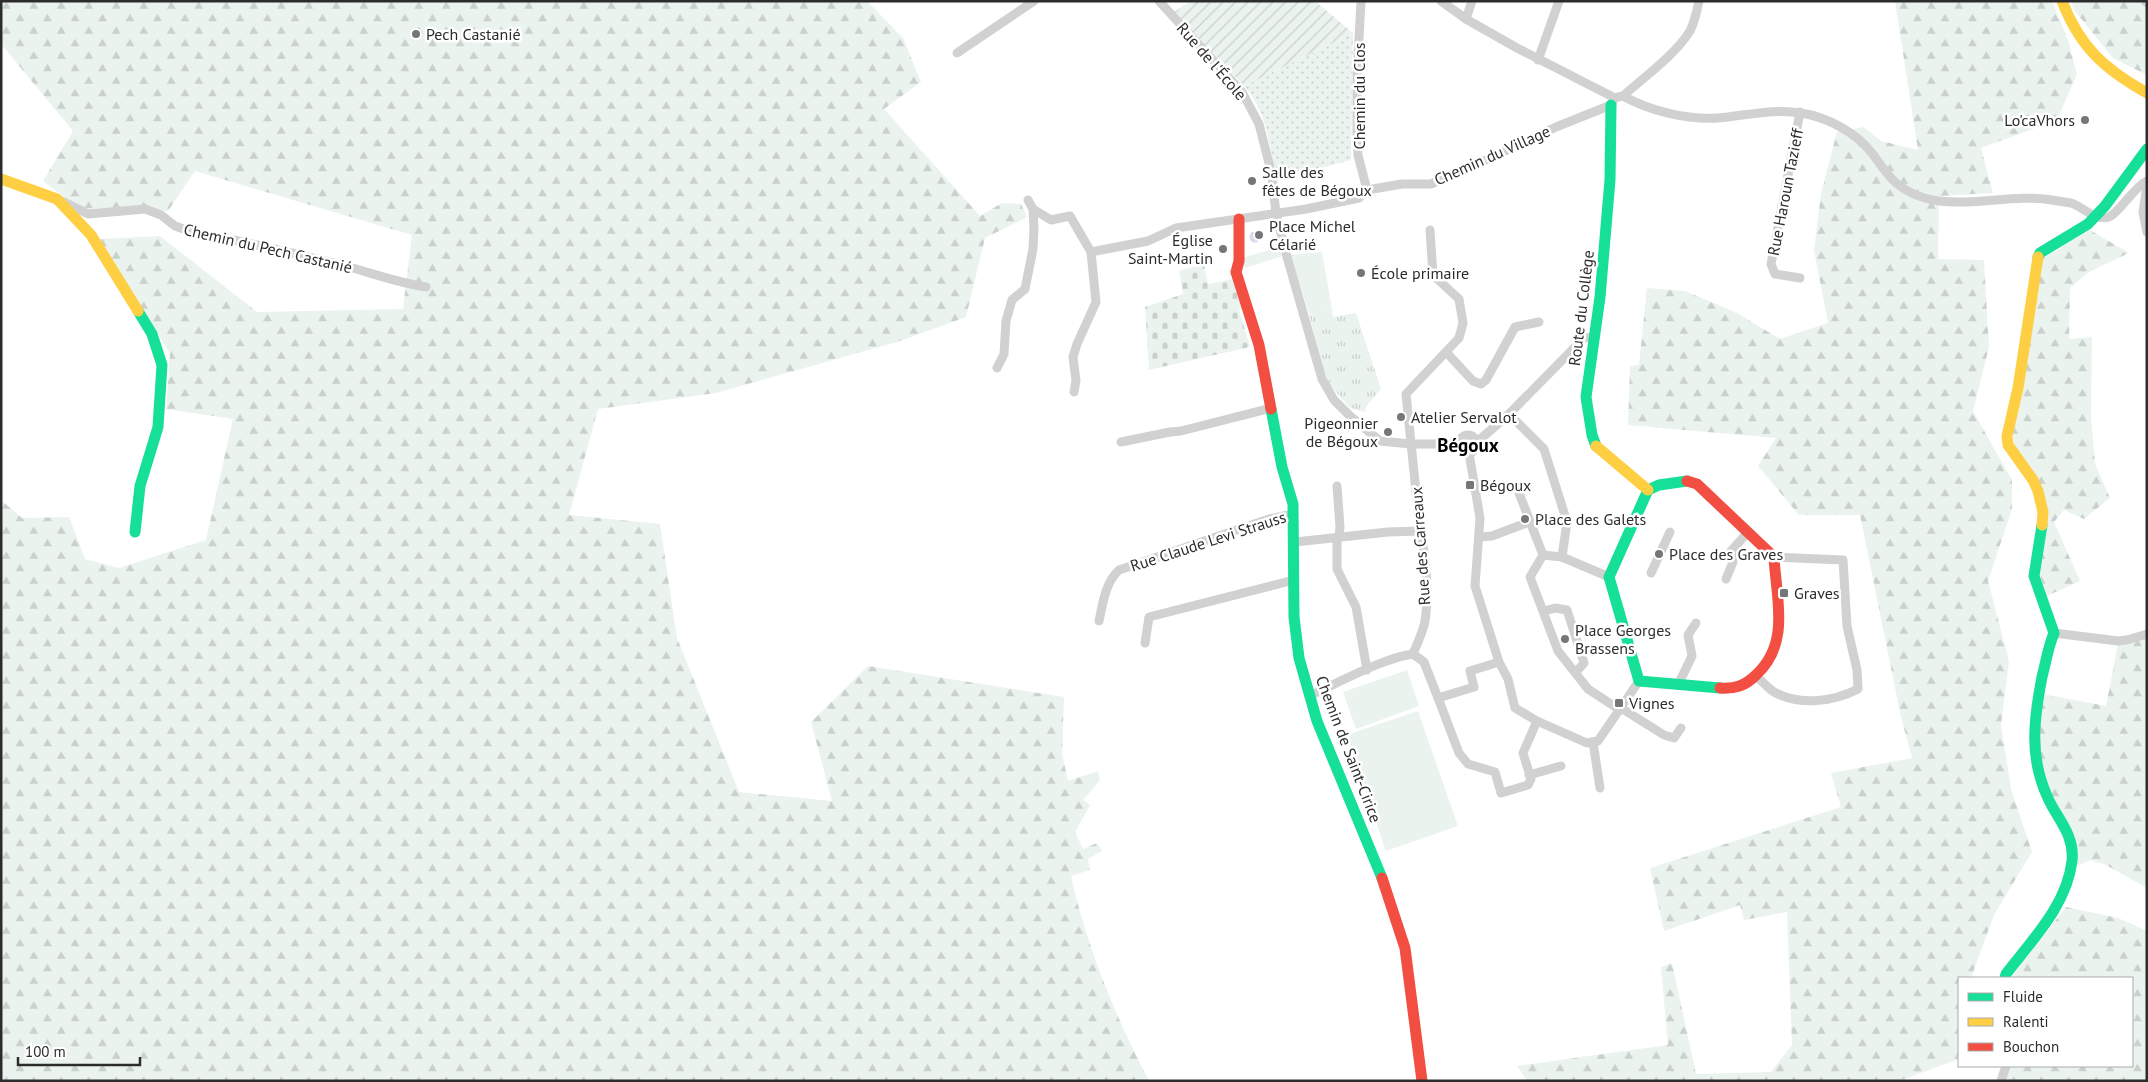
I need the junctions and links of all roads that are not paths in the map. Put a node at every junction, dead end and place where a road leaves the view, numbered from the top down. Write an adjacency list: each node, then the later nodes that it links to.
1 (1034, 1): 10 (street)
2 (1159, 1): 23 (street, Rue de l'École)
3 (1361, 1): 19 (street, Chemin du Clos)
4 (1441, 1): 9 (street)
5 (1472, 1): 9 (street)
6 (1559, 1): 11 (street)
7 (1699, 1): 13 (street)
8 (2062, 1): 12 (street)
9 (1466, 20): 11 (street)
10 (957, 53)
11 (1538, 60): 13 (street)
12 (2147, 93)
13 (1616, 100): 14 (street); 19 (street, Chemin du Village); 32 (street, Route du Collège)
14 (1800, 112): 24 (street); 29 (street, Rue Haroun Tazieff)
15 (2147, 149): 24 (street)
16 (1, 179): 20 (street)
17 (2147, 180): 24 (street)
18 (2147, 186): 27 (street)
19 (1367, 190): 23 (street, Chemin du Village)
20 (57, 199): 30 (street, Chemin du Pech Castanié); 49 (street)
21 (1028, 200): 22 (street)
22 (1033, 209): 28 (street); 34 (street)
23 (1276, 213): 25 (street, Chemin du Village); 40 (street, Rue de l'École)
24 (2095, 216): 65 (street)
25 (1239, 219): 28 (street, Chemin du Village); 36 (street, Chemin de Saint-Cirice)
26 (1430, 230): 33 (street, Rue des Carreaux)
27 (2147, 232)
28 (1091, 252): 35 (street)
29 (1800, 278)
30 (426, 287)
31 (1539, 322): 33 (street)
32 (1594, 337): 37 (street); 44 (street, Route du Collège)
33 (1446, 352): 40 (street, Rue des Carreaux)
34 (997, 368)
35 (1074, 392)
36 (1271, 408): 38 (street); 46 (street, Chemin de Saint-Cirice)
37 (1509, 414): 39 (street); 56 (street)
38 (1121, 442)
39 (1476, 442): 41 (street); 42 (street)
40 (1411, 444): 41 (street, Rue de l'École); 48 (street, Rue des Carreaux)
41 (1459, 444): 42 (street)
42 (1469, 453): 53 (street)
43 (1337, 486): 52 (street)
44 (1648, 490): 51 (street); 59 (street)
45 (1519, 493): 47 (street)
46 (1293, 514): 54 (street, Chemin de Saint-Cirice); 63 (street, Rue Claude Levi Strauss)
47 (1529, 522): 53 (street); 55 (street)
48 (1420, 531): 52 (street); 68 (street, Rue des Carreaux)
49 (134, 532)
50 (1670, 532): 58 (street)
51 (1748, 532): 57 (street); 60 (street)
52 (1338, 537): 54 (street); 70 (street)
53 (1479, 537): 69 (street)
54 (1294, 542): 61 (street, Chemin de Saint-Cirice)
55 (1543, 555): 56 (street); 62 (street)
56 (1562, 557): 59 (street)
57 (1774, 557): 72 (street); 72 (street)
58 (1651, 573)
59 (1609, 577): 73 (street)
60 (1726, 579)
61 (1294, 580): 67 (street); 75 (street, Chemin de Saint-Cirice)
62 (1544, 611): 71 (street); 71 (street)
63 (1098, 621)
64 (1696, 623): 74 (street)
65 (2054, 633): 66 (street); 84 (street)
66 (2147, 634)
67 (1145, 643)
68 (1413, 654): 70 (street); 76 (street)
69 (1499, 662): 76 (street); 78 (street)
70 (1367, 670): 75 (street)
71 (1576, 672): 77 (street)
72 (1756, 676): 74 (street)
73 (1640, 681): 74 (street); 77 (street)
74 (1678, 685)
75 (1309, 696): 86 (street, Chemin de Saint-Cirice)
76 (1438, 698): 82 (street)
77 (1621, 709): 79 (street); 80 (street)
78 (1537, 721): 80 (street); 82 (street)
79 (1682, 728)
80 (1593, 742): 83 (street)
81 (1561, 766): 82 (street)
82 (1529, 774)
83 (1600, 788)
84 (2005, 977)
85 (2006, 1067): 87 (street)
86 (1422, 1081)
87 (2001, 1081)

